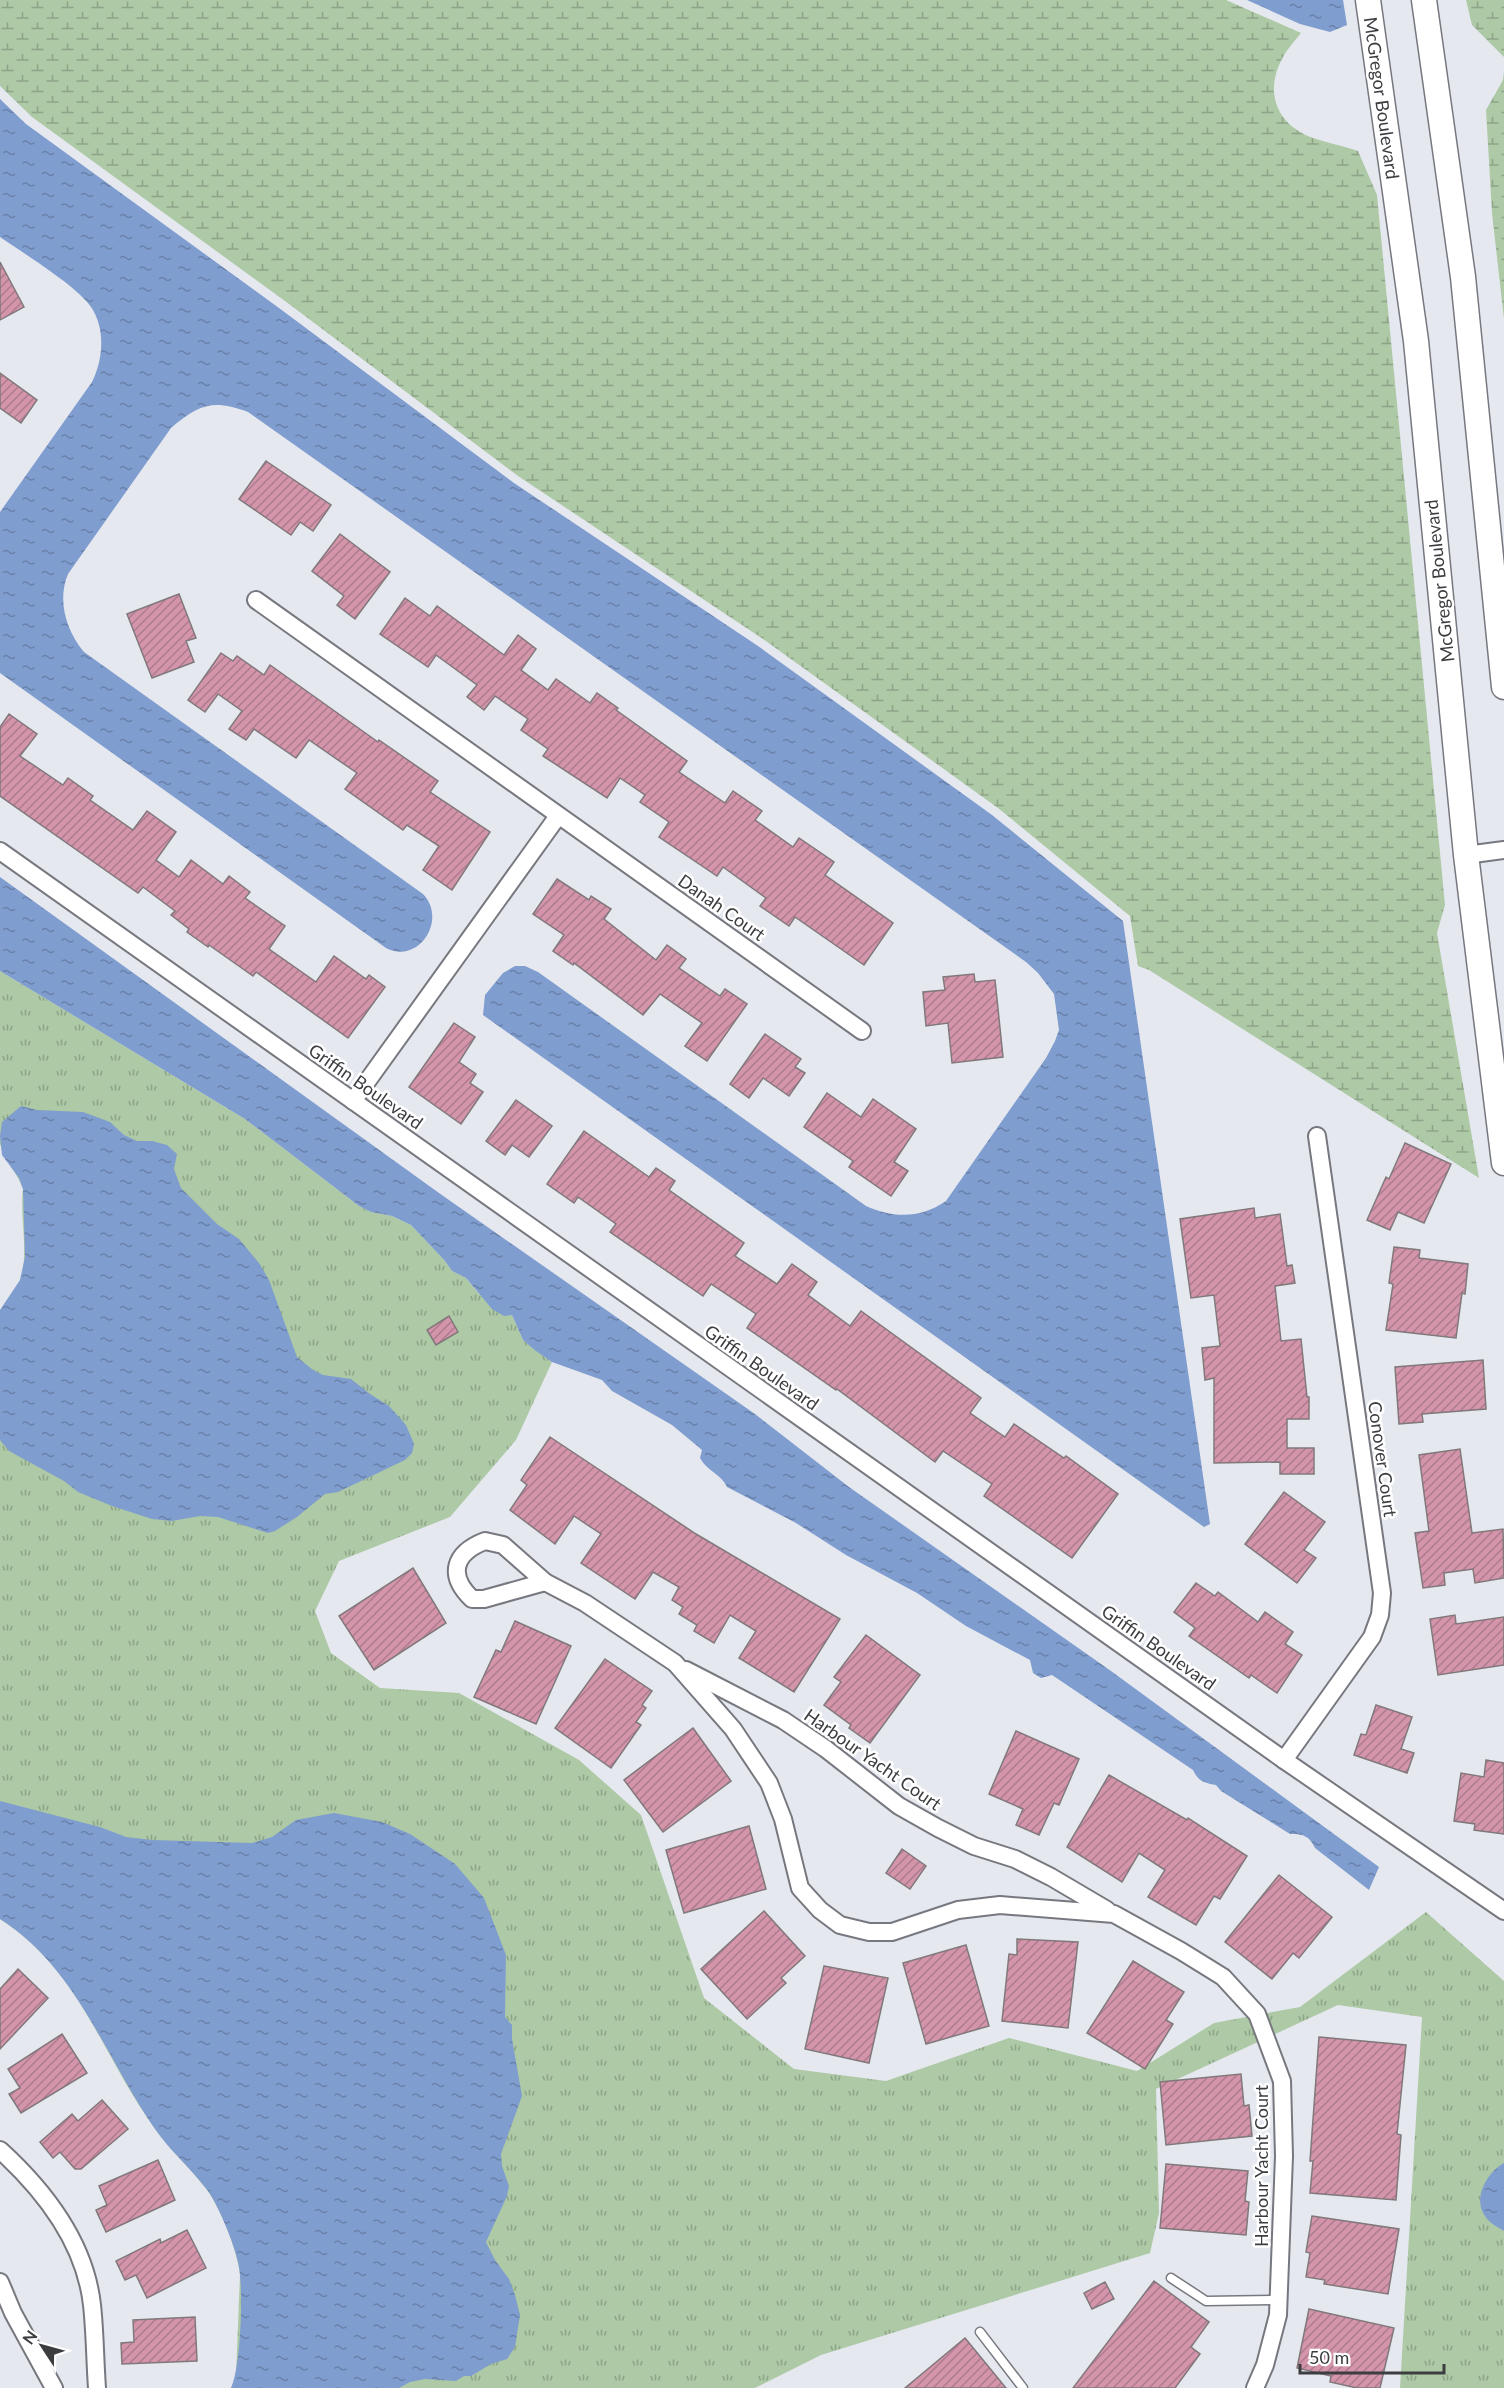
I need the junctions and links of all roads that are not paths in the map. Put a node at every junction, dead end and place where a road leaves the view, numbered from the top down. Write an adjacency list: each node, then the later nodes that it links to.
1 (1368, 0): 8 (main road, McGregor Boulevard)
2 (1424, 0): 4 (main road)
3 (256, 600): 5 (street, Danah Court)
4 (1504, 687)
5 (558, 816): 10 (street, Danah Court); 12 (street)
6 (1504, 850): 8 (street)
7 (0, 851): 12 (street, Griffin Boulevard)
8 (1466, 855): 9 (main road, McGregor Boulevard)
9 (1484, 1006): 11 (main road); 14 (main road, McGregor Boulevard)
10 (862, 1031)
11 (1504, 1054)
12 (353, 1101): 17 (street, Griffin Boulevard)
13 (1317, 1136): 17 (street, Conover Court)
14 (1504, 1162)
15 (545, 1582): 15 (street, Harbour Yacht Court); 16 (street, Harbour Yacht Court)
16 (675, 1663): 19 (street, Harbour Yacht Court); 19 (street, Harbour Yacht Court)
17 (1284, 1760): 18 (street, Griffin Boulevard)
18 (1504, 1911)
19 (1114, 1914): 23 (street, Harbour Yacht Court)
20 (0, 2150): 26 (street)
21 (1171, 2278): 23 (lane)
22 (0, 2282): 25 (street)
23 (1278, 2300): 28 (street, Harbour Yacht Court)
24 (980, 2332): 27 (lane)
25 (54, 2388)
26 (97, 2388)
27 (1023, 2388)
28 (1255, 2388)

